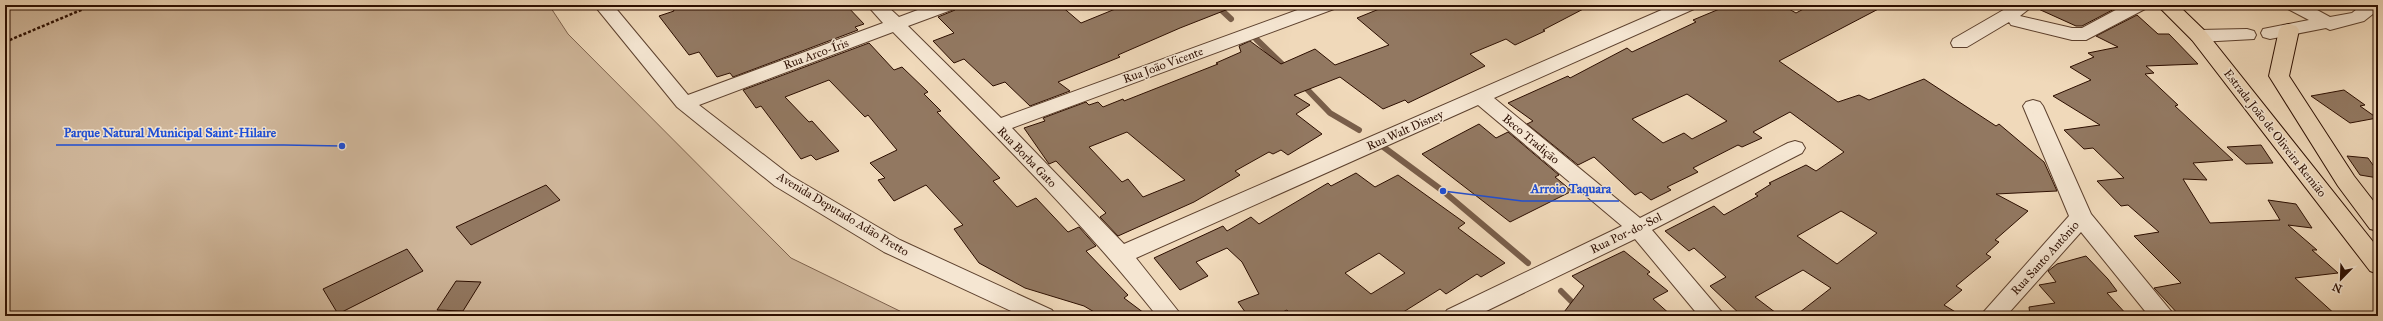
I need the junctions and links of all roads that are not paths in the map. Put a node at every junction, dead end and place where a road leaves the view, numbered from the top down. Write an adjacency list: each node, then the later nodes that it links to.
1 (603, 5): 20 (street, Avenida Deputado Adão Pretto)
2 (876, 5): 14 (street, Rua Borba Gato)
3 (948, 5): 14 (street, Rua Arco-Íris)
4 (1328, 5): 22 (street, Rua João Vicente)
5 (1688, 5): 19 (street, Rua Walt Disney)
6 (2139, 5): 11 (street)
7 (2167, 5): 17 (main road, Estrada João de Oliveira Remião)
8 (2294, 5): 13 (street)
9 (2324, 5): 12 (street)
10 (2373, 5): 12 (street)
11 (2021, 13): 18 (street)
12 (2358, 17): 13 (street)
13 (2330, 24): 15 (street)
14 (895, 25): 20 (street, Rua Arco-Íris); 22 (street, Rua Borba Gato)
15 (2279, 32): 25 (main road)
16 (2247, 35): 17 (street)
17 (2199, 36): 28 (main road, Estrada João de Oliveira Remião)
18 (1960, 43)
19 (1480, 96): 26 (street, Beco Tradição); 27 (street, Rua Walt Disney)
20 (684, 103): 29 (street, Avenida Deputado Adão Pretto)
21 (2033, 106): 24 (street)
22 (998, 126): 27 (street, Rua Borba Gato)
23 (1795, 148): 26 (street, Rua Por-do-Sol)
24 (2081, 217): 33 (street, Rua Santo Antônio); 34 (street)
25 (2378, 223)
26 (1638, 228): 31 (street, Rua Por-do-Sol); 32 (street, Beco Tradição)
27 (1121, 255): 30 (street, Rua Borba Gato)
28 (2378, 265)
29 (1044, 316)
30 (1170, 316)
31 (1455, 316)
32 (1713, 316)
33 (1992, 316)
34 (2163, 316)

